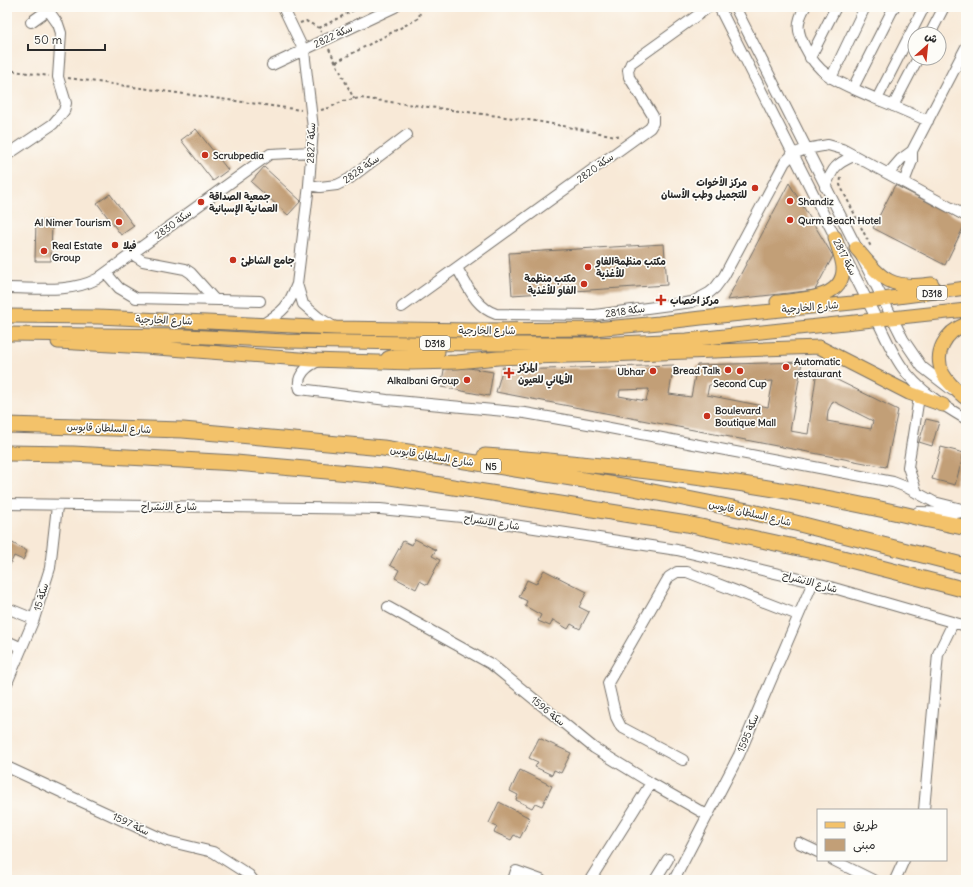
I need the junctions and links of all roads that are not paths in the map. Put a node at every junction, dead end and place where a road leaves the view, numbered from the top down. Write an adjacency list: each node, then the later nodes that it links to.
1 (283, 7): 16 (street, سكة 2827)
2 (395, 7): 16 (street, سكة 2822)
3 (709, 7): 40 (street, سكة 2820)
4 (719, 7): 29 (street, سكة 2817)
5 (735, 7): 26 (street, سكة 2817)
6 (805, 7): 17 (street)
7 (836, 7): 17 (street)
8 (866, 7): 20 (street)
9 (894, 7): 21 (street)
10 (924, 7): 22 (street)
11 (944, 7): 14 (street)
12 (50, 8): 13 (street); 30 (street)
13 (31, 22)
14 (934, 26)
15 (966, 47): 24 (street)
16 (304, 50): 18 (street, سكة 2822); 28 (street, سكة 2827)
17 (810, 58): 20 (street)
18 (272, 65)
19 (914, 66): 23 (street)
20 (831, 78): 21 (street)
21 (853, 88): 22 (street)
22 (877, 99): 23 (street)
23 (893, 106): 24 (street)
24 (928, 121): 27 (street)
25 (407, 135): 34 (street, سكة 2828)
26 (806, 149): 29 (street, سكة 2818); 31 (street, سكة 2818); 35 (street, سكة 2817)
27 (912, 150): 32 (street); 33 (street)
28 (312, 152): 34 (street, سكة 2827); 39 (street, سكة 2830)
29 (793, 154): 37 (street, سكة 2817); 40 (street, سكة 2818)
30 (7, 155)
31 (854, 156): 32 (street, سكة 2818); 35 (street)
32 (888, 174): 33 (street, سكة 2818)
33 (904, 182): 36 (street, سكة 2818)
34 (309, 185): 42 (street, سكة 2827)
35 (825, 186): 38 (street, سكة 2817)
36 (966, 216)
37 (835, 237): 49 (street, سكة 2817); 53 (main road)
38 (856, 248): 43 (main road); 47 (street, سكة 2817)
39 (132, 254): 41 (street, سكة 2830); 46 (street)
40 (457, 268): 50 (street, سكة 2820)
41 (106, 273): 44 (street, سكة 2830); 46 (street)
42 (297, 284): 56 (street, سكة 2827); 58 (street, سكة 2827)
43 (966, 284)
44 (7, 288)
45 (966, 288): 47 (main road, شارع الخارجية / D318)
46 (215, 300): 48 (street)
47 (882, 300): 49 (main road, شارع الخارجية / D318); 54 (street, سكة 2817)
48 (260, 301)
49 (868, 301): 53 (main road, شارع الخارجية / D318); 55 (street, سكة 2817)
50 (402, 306)
51 (966, 310): 54 (main road, شارع الخارجية / D318)
52 (7, 316): 56 (main road, شارع الخارجية / D318)
53 (701, 318): 58 (main road, شارع الخارجية / D318)
54 (892, 319): 55 (main road, شارع الخارجية / D318); 64 (street, سكة 2817)
55 (877, 320): 60 (main road, شارع الخارجية / D318); 65 (street, سكة 2817)
56 (263, 324): 58 (main road, شارع الخارجية / D318)
57 (966, 324): 64 (main road)
58 (336, 328)
59 (7, 335): 60 (main road, شارع الخارجية / D318); 61 (main road)
60 (471, 344): 62 (main road)
61 (321, 360): 62 (main road); 71 (street)
62 (373, 361): 63 (main road)
63 (919, 397): 65 (main road); 70 (street)
64 (965, 398)
65 (943, 404): 66 (street, سكة 2817)
66 (966, 419)
67 (7, 425): 68 (highway, شارع السلطان قابوس / N5)
68 (383, 448): 75 (highway); 78 (highway, شارع السلطان قابوس / N5)
69 (7, 453): 80 (highway)
70 (908, 467): 71 (street); 72 (street)
71 (893, 482): 72 (street)
72 (917, 493): 76 (street)
73 (7, 504): 74 (street, شارع الانشراح)
74 (57, 506): 79 (street, شارع الانشراح); 84 (street, سكة 15)
75 (881, 508): 76 (street); 77 (highway)
76 (966, 510)
77 (966, 528)
78 (966, 566)
79 (813, 582): 83 (street, سكة 1595); 85 (street, شارع الانشراح)
80 (966, 590)
81 (388, 607): 93 (street, سكة 1596)
82 (7, 608): 84 (street)
83 (798, 616): 91 (street); 95 (street, سكة 1595)
84 (34, 619): 88 (street, سكة 15)
85 (953, 623): 86 (street, شارع الانشراح); 94 (street)
86 (966, 626)
87 (7, 641): 88 (street)
88 (22, 648): 89 (street, سكة 15)
89 (10, 668): 90 (street, سكة 15)
90 (7, 683)
91 (683, 760)
92 (7, 767): 101 (street, سكة 1597)
93 (650, 783): 95 (street, سكة 1596); 104 (street)
94 (924, 809)
95 (707, 815): 106 (street, سكة 1595)
96 (799, 842): 97 (street)
97 (817, 851)
98 (668, 860): 105 (street)
99 (835, 861): 107 (street)
100 (904, 861): 108 (street)
101 (253, 880)
102 (514, 880): 103 (street)
103 (541, 880)
104 (590, 880)
105 (655, 880)
106 (674, 880)
107 (873, 880)
108 (895, 880)

